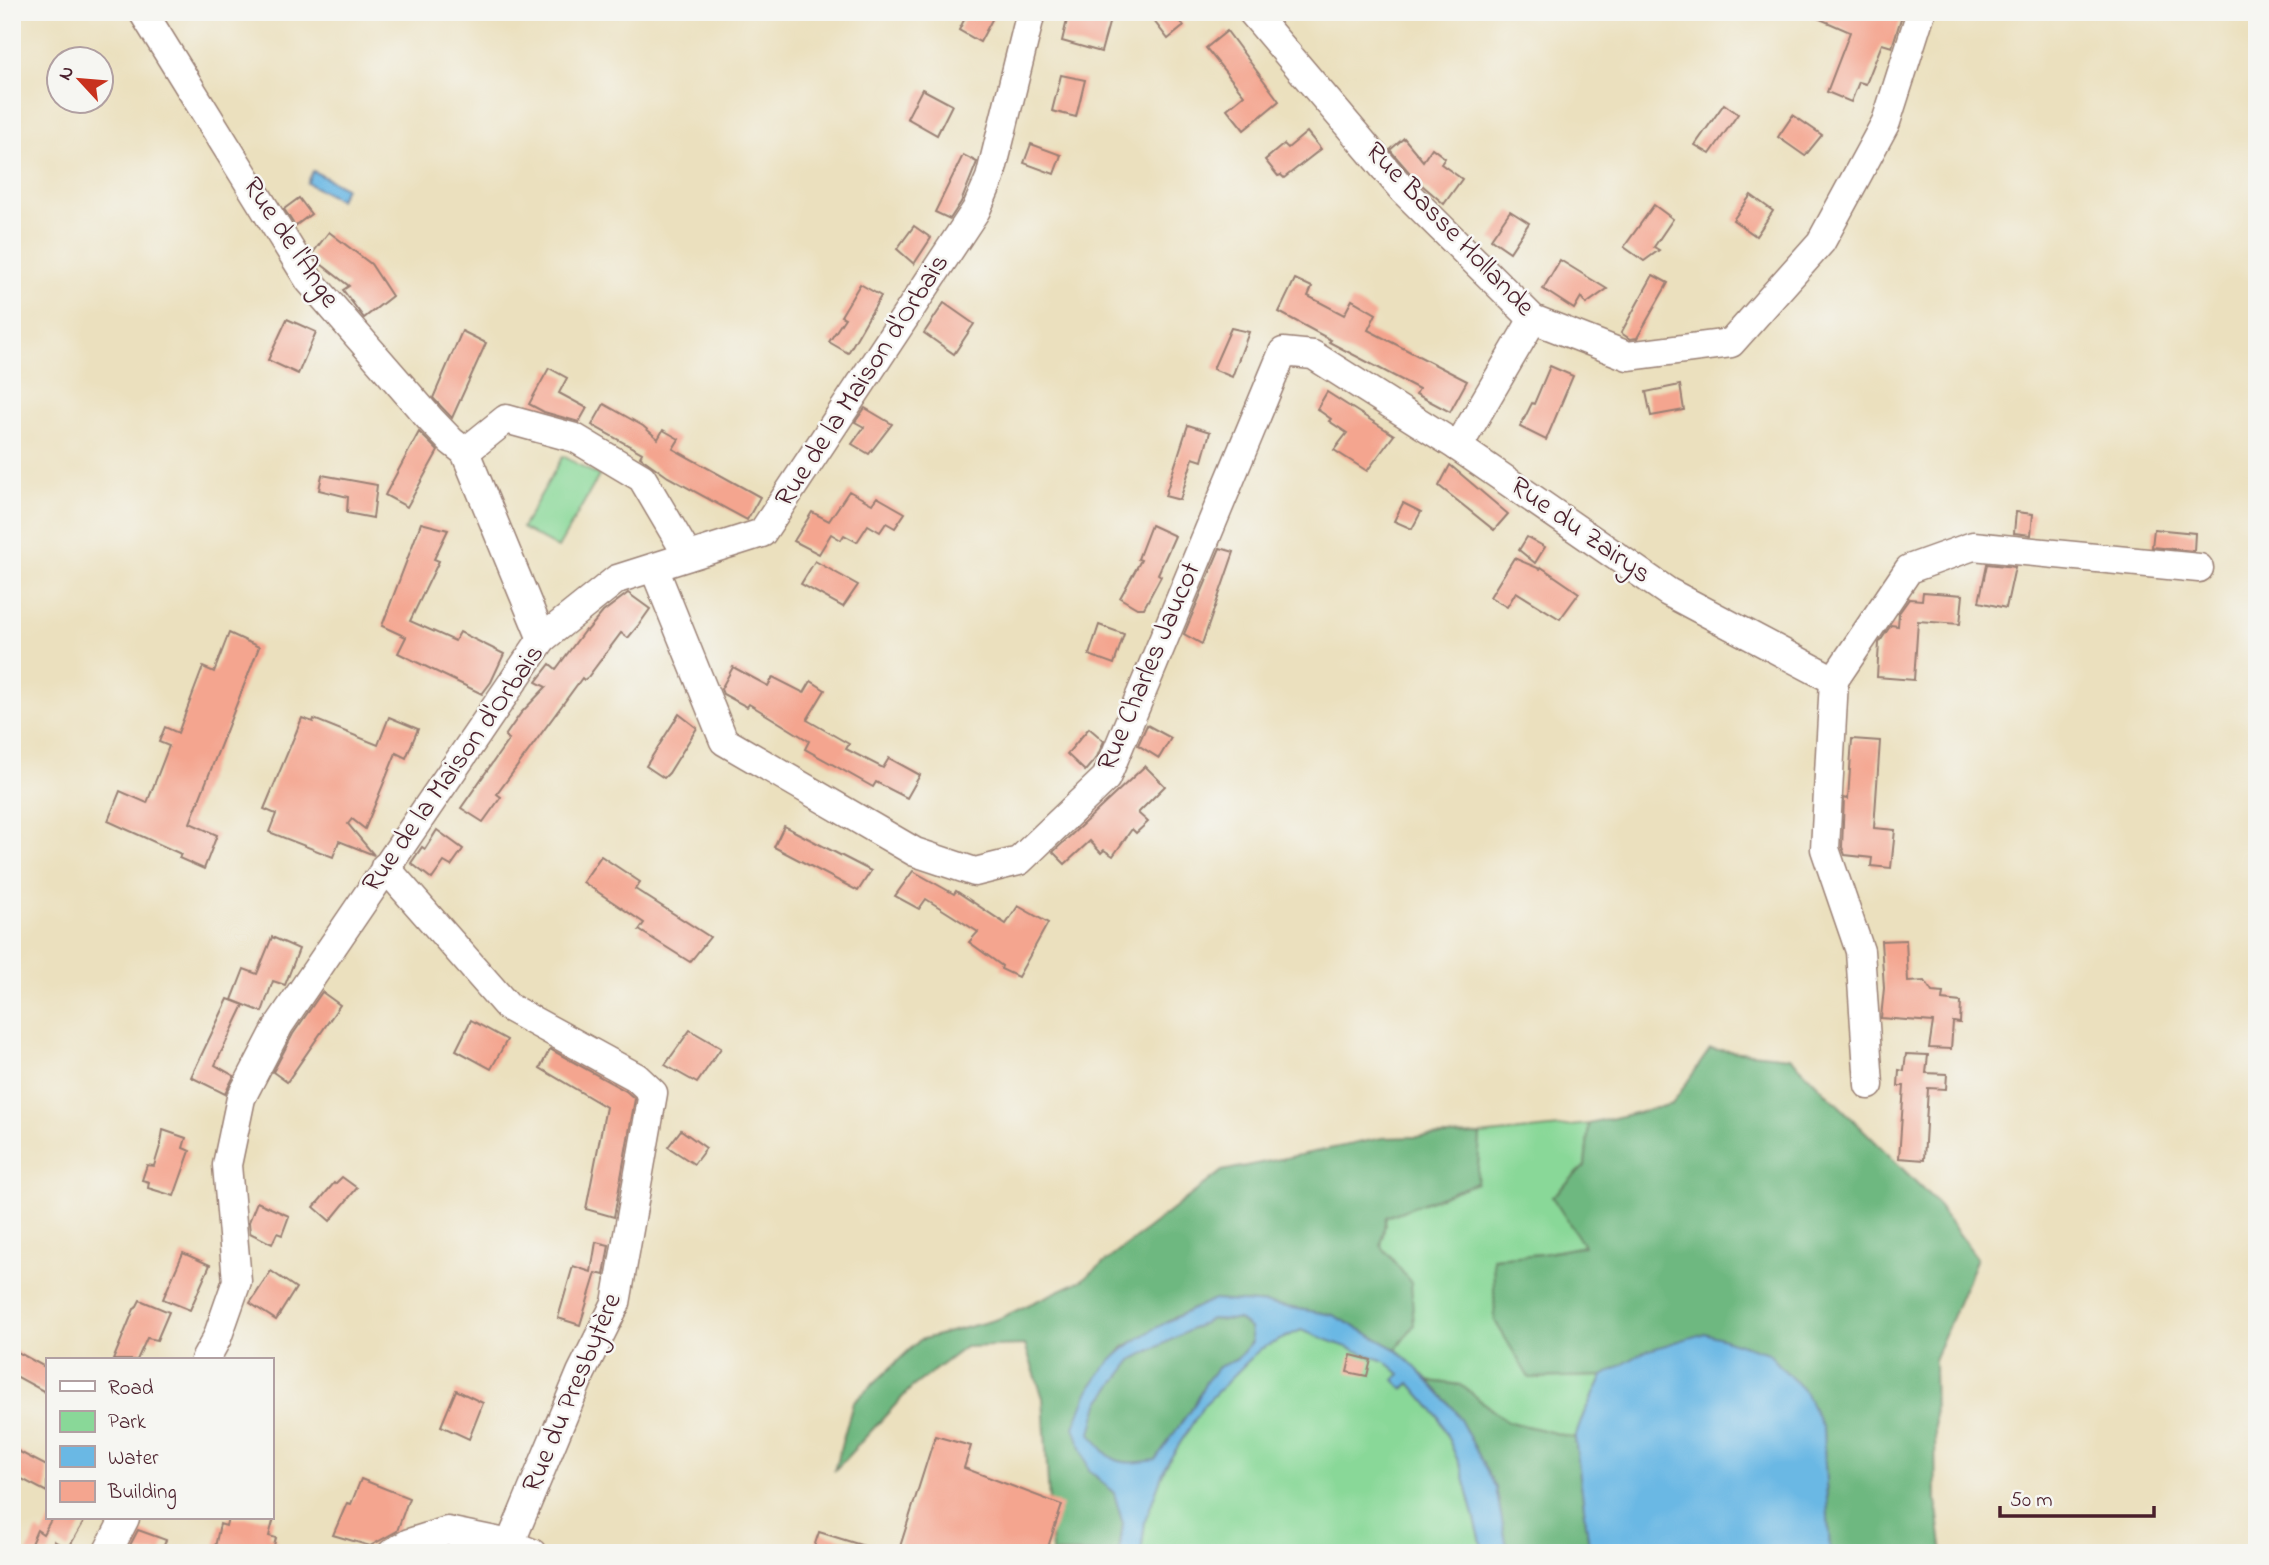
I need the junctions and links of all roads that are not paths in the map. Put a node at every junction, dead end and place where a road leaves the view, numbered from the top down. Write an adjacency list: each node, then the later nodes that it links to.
1 (143, 12): 7 (street, Rue de l'Ange)
2 (1031, 12): 8 (street, Rue de la Maison d'Orbais)
3 (1252, 12): 5 (street, Rue Basse Hollande)
4 (1921, 12): 5 (street, Rue Basse Hollande)
5 (1533, 319): 6 (street)
6 (1458, 447): 9 (street, Rue Charles Jaucot); 12 (street, Rue du Zairys)
7 (465, 452): 8 (street); 11 (street)
8 (688, 556): 9 (street, Rue de la Maison d'Orbais)
9 (654, 568): 11 (street, Rue de la Maison d'Orbais)
10 (2199, 568): 12 (street)
11 (542, 639): 13 (street, Rue de la Maison d'Orbais)
12 (1834, 680): 14 (street)
13 (385, 867): 15 (street, Rue de la Maison d'Orbais); 17 (street, Rue du Presbytère)
14 (1869, 1085)
15 (206, 1358)
16 (124, 1520): 18 (street)
17 (521, 1549): 19 (street)
18 (107, 1553)
19 (392, 1553)

